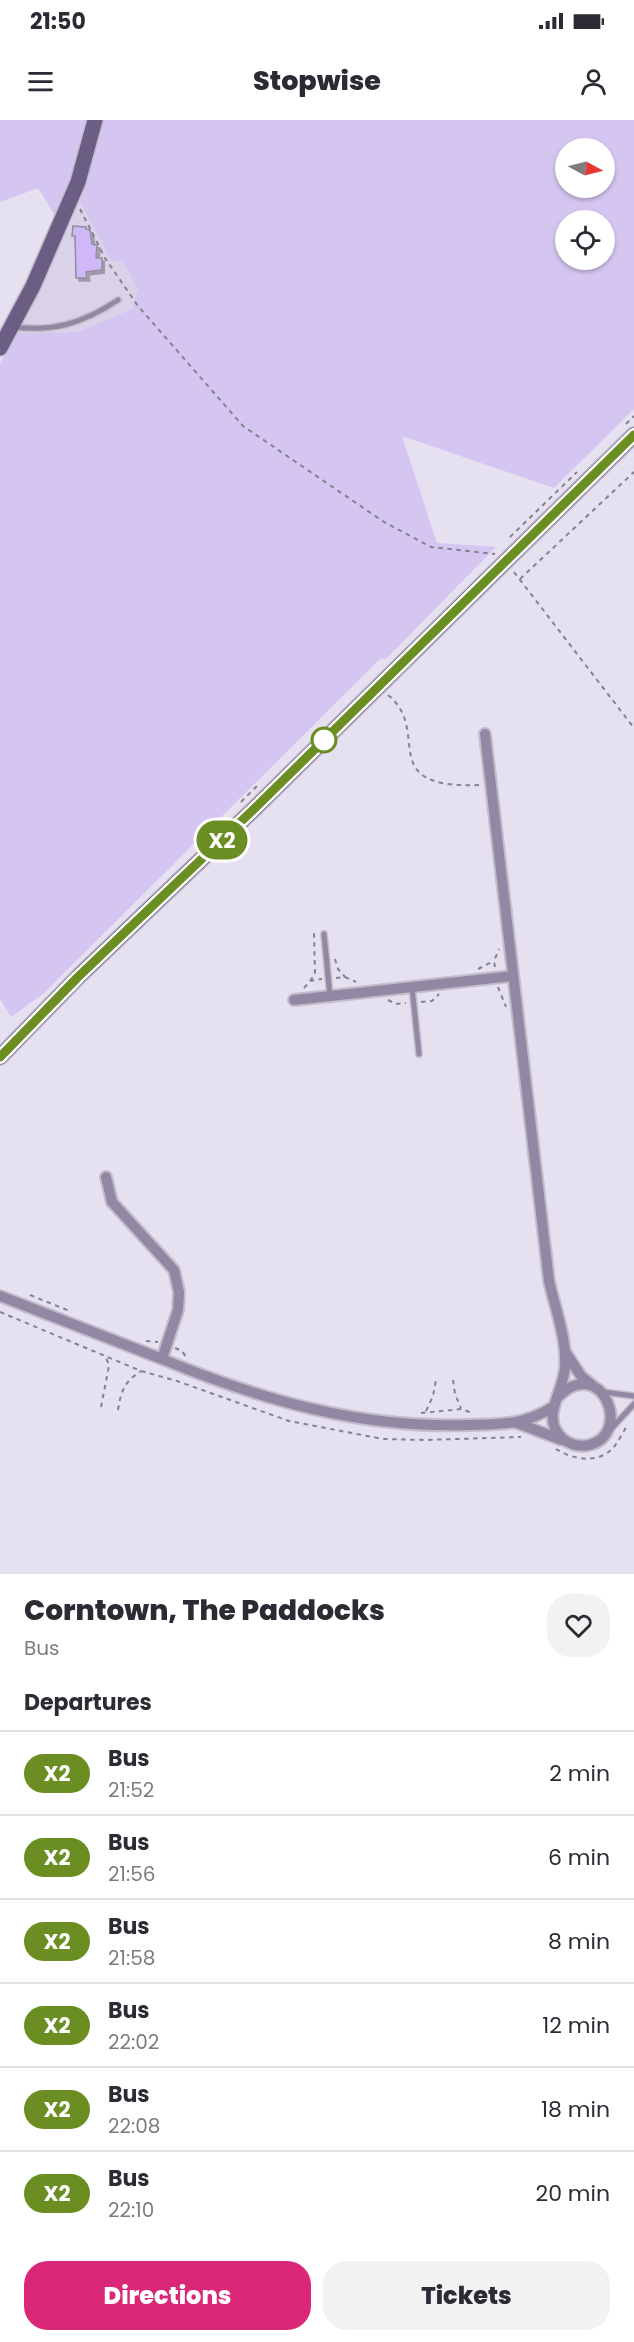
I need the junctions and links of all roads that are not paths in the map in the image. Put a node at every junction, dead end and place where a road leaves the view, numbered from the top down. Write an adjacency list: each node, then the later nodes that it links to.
1 (95, 120): 3 (main road)
2 (118, 300): 3 (lane)
3 (12, 327): 4 (main road)
4 (0, 348)
5 (634, 435): 13 (main road)
6 (485, 734): 8 (street)
7 (324, 934): 10 (lane)
8 (513, 976): 9 (street); 16 (street)
9 (412, 987): 10 (street); 12 (lane)
10 (330, 996): 11 (street)
11 (294, 1000)
12 (419, 1054)
13 (0, 1057)
14 (106, 1177): 17 (street)
15 (0, 1296): 17 (street)
16 (565, 1350): 18 (street); 20 (street)
17 (162, 1359): 22 (street)
18 (599, 1389): 19 (lane); 20 (street); 23 (street)
19 (634, 1396)
20 (555, 1402): 22 (street); 24 (street)
21 (634, 1404): 23 (lane)
22 (517, 1423): 24 (street)
23 (610, 1430): 24 (street)
24 (567, 1442)

